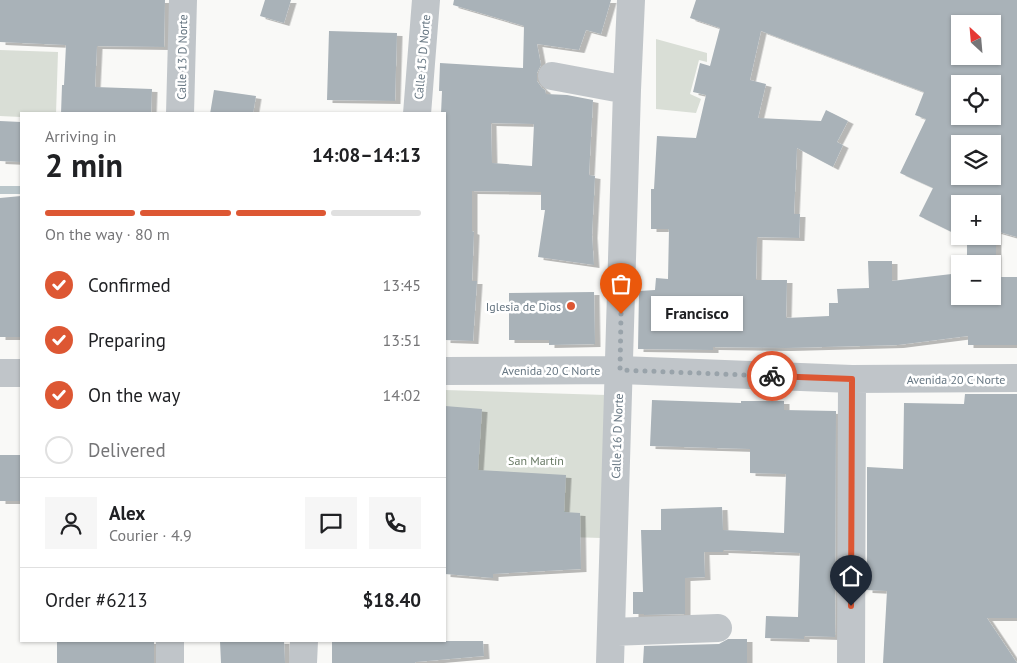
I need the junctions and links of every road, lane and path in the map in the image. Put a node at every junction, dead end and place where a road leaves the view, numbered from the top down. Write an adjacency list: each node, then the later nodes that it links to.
1 (184, 0): 6 (street, Calle 13 D Norte)
2 (426, 0): 7 (street, Calle 15 D Norte)
3 (631, 0): 5 (street, Calle 16 D Norte)
4 (552, 76): 5 (street)
5 (627, 90): 8 (street, Calle 16 D Norte)
6 (180, 112)
7 (417, 112)
8 (620, 370): 9 (street, Avenida 20 C Norte); 13 (street, Avenida 20 C Norte); 15 (street, Calle 16 D Norte)
9 (446, 371)
10 (0, 373): 11 (street)
11 (20, 373)
12 (1017, 378): 13 (street, Avenida 20 C Norte)
13 (852, 379): 21 (street)
14 (718, 628): 15 (street)
15 (611, 632): 20 (street, Calle 16 D Norte)
16 (170, 642): 18 (street)
17 (304, 642): 19 (street)
18 (170, 663)
19 (303, 663)
20 (610, 663)
21 (851, 663)

